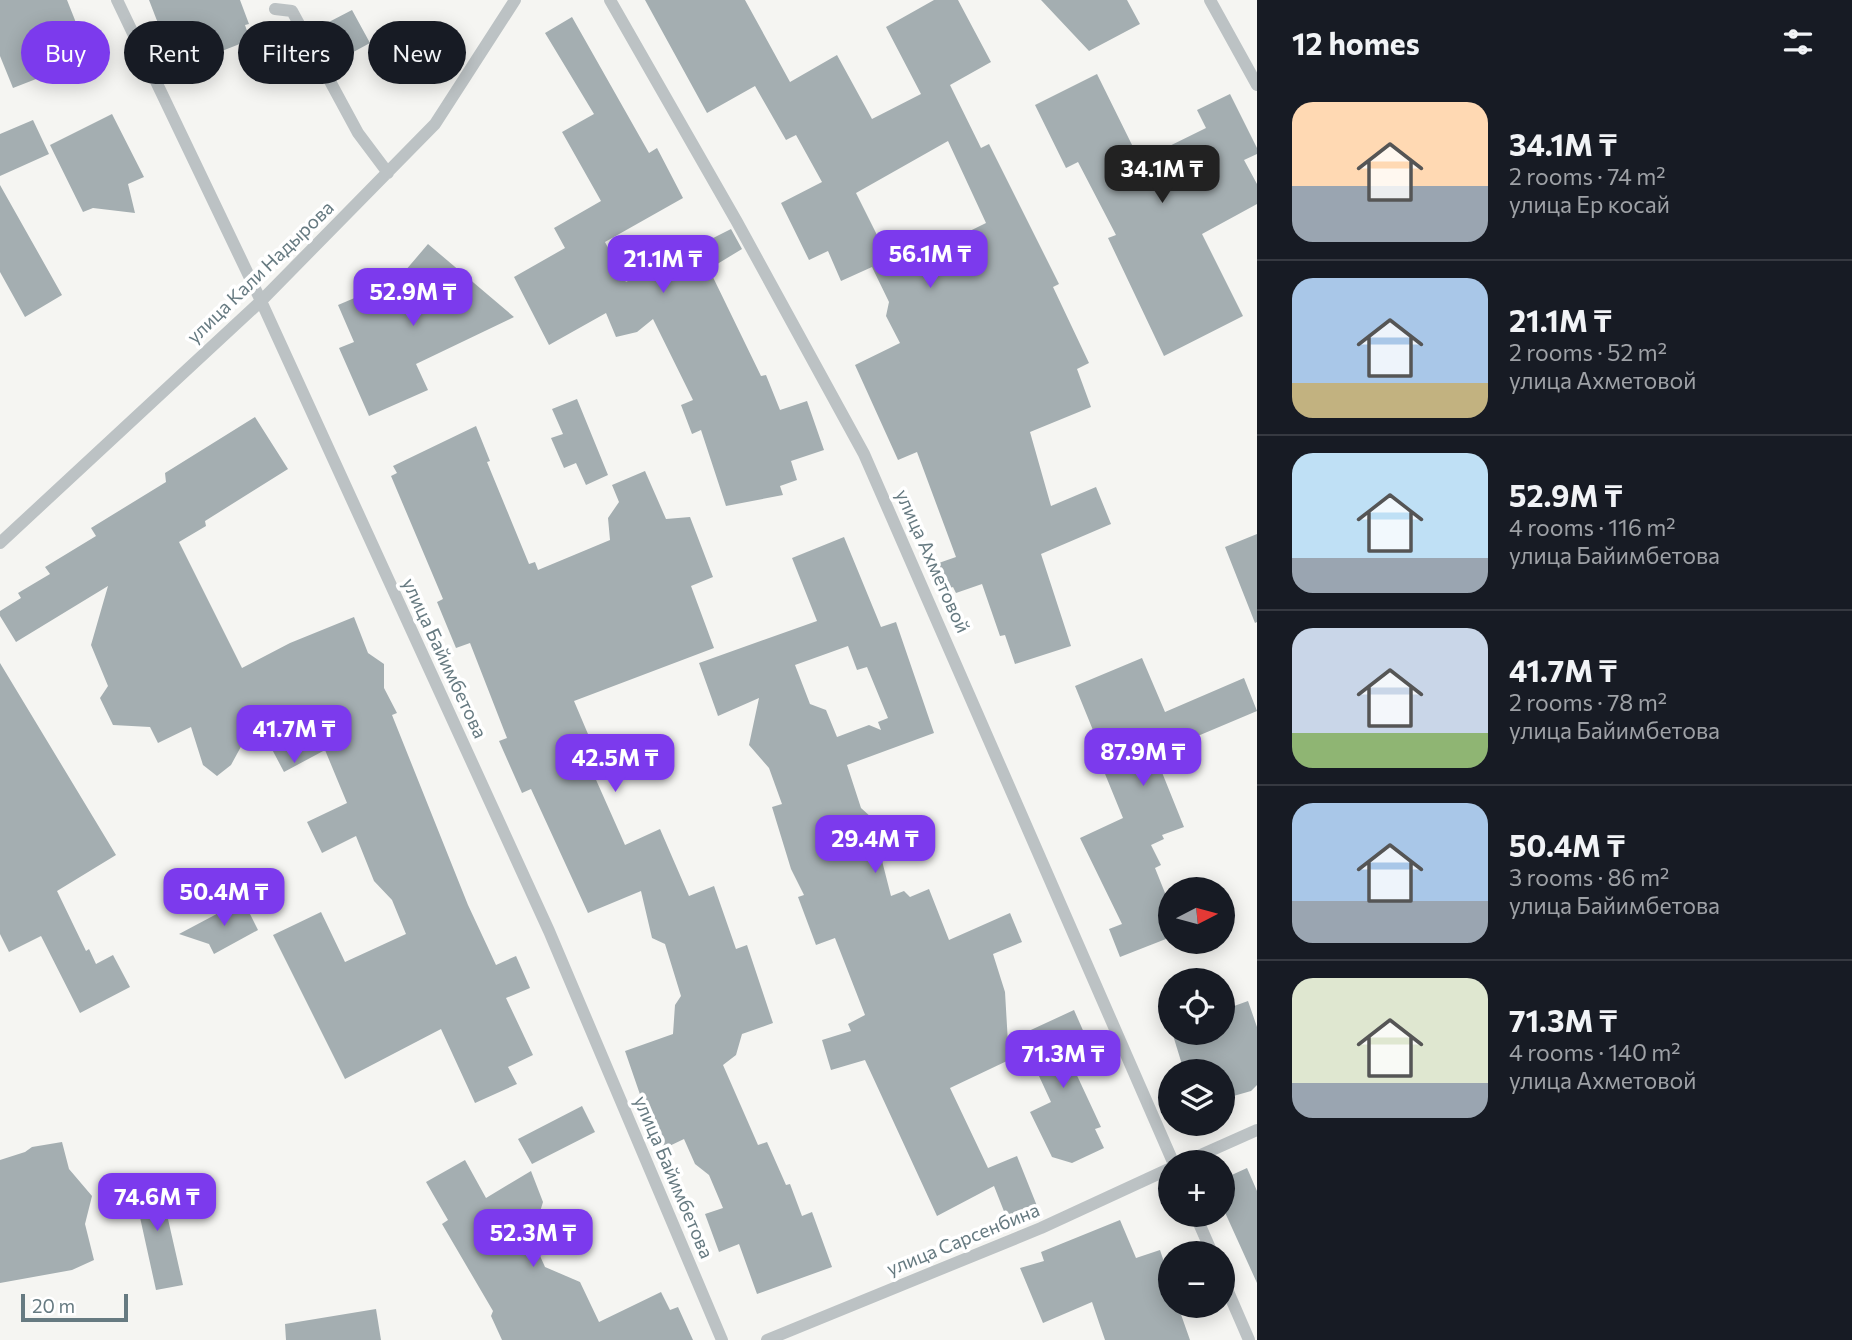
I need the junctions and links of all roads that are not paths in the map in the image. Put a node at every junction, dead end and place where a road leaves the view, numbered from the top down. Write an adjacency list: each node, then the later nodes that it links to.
1 (117, 0): 8 (street, улица Байимбетова)
2 (515, 0): 7 (street, улица Кали Надырова)
3 (610, 0): 11 (street, улица Ахметовой)
4 (1210, 0): 6 (street)
5 (275, 9): 7 (street)
6 (1257, 85)
7 (388, 173): 8 (street, улица Кали Надырова)
8 (261, 301): 9 (street, улица Кали Надырова); 15 (street, улица Байимбетова)
9 (0, 543)
10 (1257, 1130): 12 (street)
11 (1168, 1150)
12 (1212, 1150)
13 (1158, 1174): 16 (street, улица Сарсенбина)
14 (1235, 1308): 17 (street)
15 (722, 1340)
16 (767, 1340)
17 (1249, 1340)

